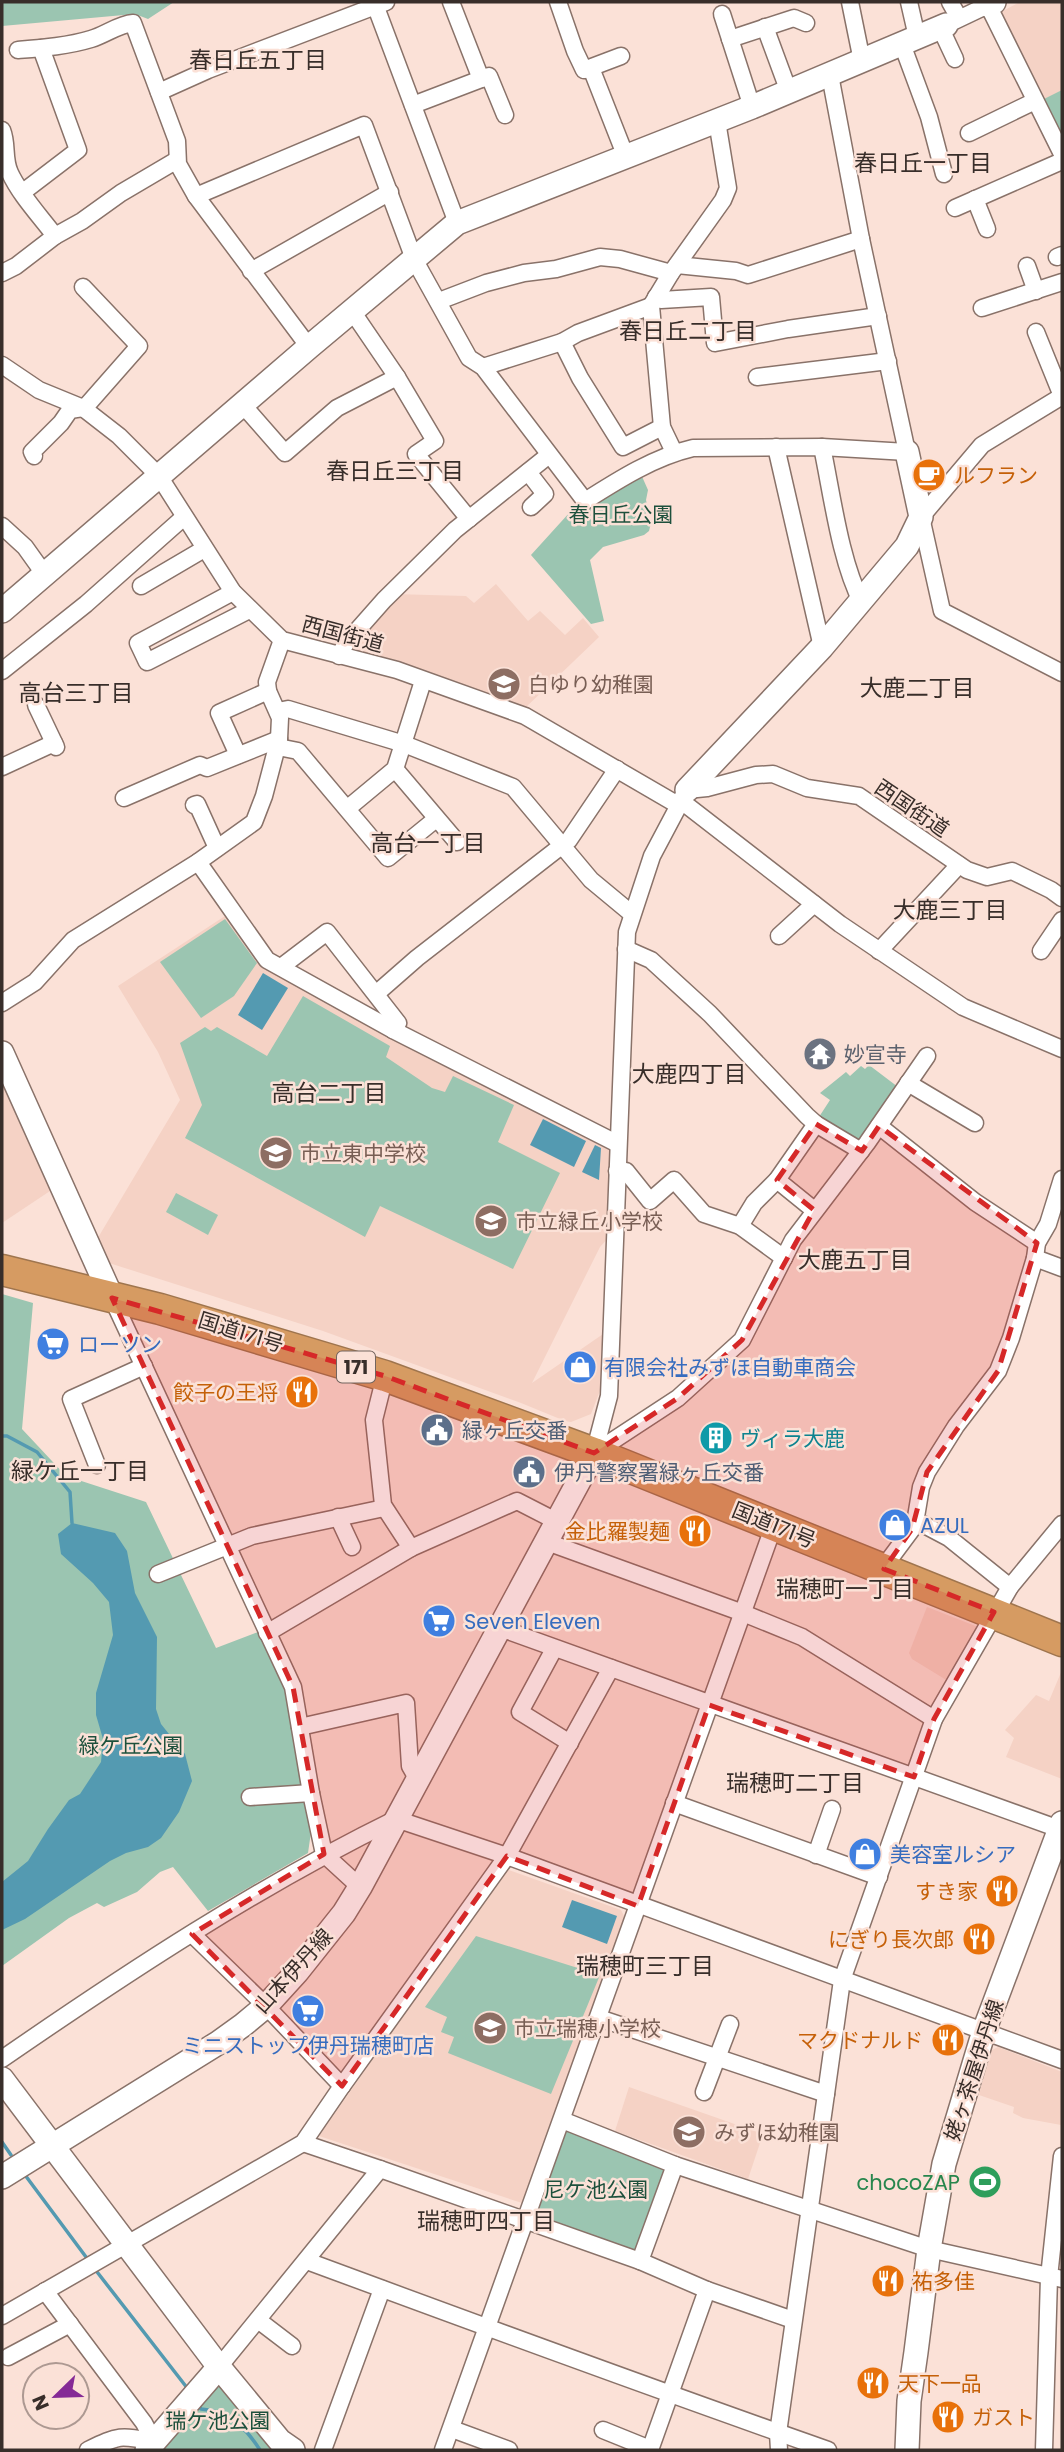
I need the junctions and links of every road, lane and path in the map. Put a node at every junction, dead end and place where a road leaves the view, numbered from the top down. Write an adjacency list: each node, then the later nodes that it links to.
1 (451, 2): 21 (street)
2 (558, 2): 19 (street)
3 (849, 2): 18 (street)
4 (909, 2): 13 (street)
5 (950, 2): 10 (street)
6 (378, 3): 22 (street); 25 (street)
7 (991, 3): 10 (street); 24 (street)
8 (722, 14): 12 (street)
9 (806, 23): 11 (street)
10 (949, 23): 13 (street); 17 (street)
11 (765, 27): 12 (street); 23 (street)
12 (730, 39): 26 (street)
13 (909, 41): 18 (street); 35 (street)
14 (41, 48): 15 (street); 22 (street); 36 (street)
15 (18, 51)
16 (621, 55): 19 (street)
17 (955, 59)
18 (862, 61): 20 (street)
19 (591, 68): 32 (street)
20 (830, 75): 23 (street); 44 (street)
21 (481, 79): 25 (street); 27 (street)
22 (159, 92): 33 (street)
23 (789, 92): 26 (street)
24 (1035, 101): 30 (street); 31 (street)
25 (413, 105): 41 (street)
26 (752, 107): 28 (street)
27 (505, 115)
28 (717, 121): 32 (street); 47 (street)
29 (2, 131): 36 (street)
30 (969, 133)
31 (1062, 154)
32 (626, 157): 41 (street)
33 (177, 160): 38 (street); 43 (street)
34 (1062, 161): 39 (street)
35 (944, 174)
36 (13, 185): 43 (street)
37 (390, 192): 38 (street); 45 (street); 48 (street)
38 (196, 196): 48 (street)
39 (975, 199): 40 (street); 42 (street)
40 (955, 208)
41 (457, 223): 45 (street)
42 (987, 229)
43 (55, 236): 49 (street)
44 (861, 239): 47 (street); 57 (street)
45 (414, 259): 53 (street); 56 (street)
46 (1027, 266): 52 (street)
47 (674, 269): 53 (street); 54 (street)
48 (251, 271): 60 (street)
49 (2, 273)
50 (1062, 282): 52 (street)
51 (83, 286): 68 (street)
52 (1036, 291): 55 (street)
53 (439, 301): 63 (street)
54 (653, 302): 57 (street); 59 (street); 69 (street)
55 (982, 308)
56 (352, 311): 60 (street); 65 (street)
57 (878, 316): 61 (street)
58 (1036, 332): 66 (street)
59 (562, 342): 63 (street); 69 (street)
60 (309, 347): 67 (street)
61 (888, 361): 64 (street); 72 (street)
62 (2, 365): 68 (street, 西国街道)
63 (483, 368): 74 (street)
64 (757, 376)
65 (397, 377): 67 (street); 81 (street)
66 (1062, 396): 80 (street)
67 (242, 404): 77 (street)
68 (83, 408): 75 (street); 77 (street, 西国街道)
69 (662, 427): 73 (street)
70 (776, 447): 71 (street); 73 (street); 91 (street)
71 (822, 447): 72 (street); 87 (street)
72 (907, 452): 80 (street)
73 (674, 453): 74 (street)
74 (549, 455): 76 (street)
75 (34, 456)
76 (528, 472): 78 (street); 81 (street)
77 (159, 476): 79 (street, 西国街道); 84 (street)
78 (531, 507)
79 (184, 517): 83 (street, 西国街道); 93 (street)
80 (921, 517): 87 (street); 94 (street)
81 (469, 519): 92 (street)
82 (2, 526): 84 (street)
83 (204, 549): 85 (street); 86 (street, 西国街道)
84 (45, 575): 89 (street)
85 (141, 586)
86 (233, 592): 88 (street, 西国街道); 88 (street)
87 (862, 603): 91 (street)
88 (249, 610): 90 (street, 西国街道)
89 (2, 611)
90 (282, 640): 92 (street, 西国街道); 96 (street)
91 (822, 646): 106 (street)
92 (339, 656): 95 (street, 西国街道)
93 (2, 671)
94 (1062, 673)
95 (423, 681): 100 (street); 104 (street, 西国街道)
96 (268, 691): 98 (street); 101 (street)
97 (36, 705): 102 (street)
98 (278, 711): 99 (street); 100 (street)
99 (279, 743): 101 (street); 108 (street); 112 (street)
100 (404, 744): 103 (street); 111 (street)
101 (238, 755): 105 (street)
102 (2, 767)
103 (395, 769): 108 (street); 109 (street)
104 (617, 769): 106 (street, 西国街道); 111 (street)
105 (124, 798)
106 (682, 798): 114 (street, 西国街道); 116 (street); 117 (street)
107 (197, 804): 112 (street)
108 (348, 808): 109 (street)
109 (436, 819): 110 (street)
110 (457, 842)
111 (562, 846): 117 (street); 124 (street)
112 (217, 848): 113 (street)
113 (198, 862): 123 (street); 125 (street)
114 (959, 865): 115 (street, 西国街道); 121 (street)
115 (1062, 898)
116 (814, 904): 119 (street); 121 (street)
117 (632, 914): 120 (street)
118 (1062, 920): 122 (street)
119 (779, 936)
120 (626, 949): 132 (street); 134 (street)
121 (879, 951): 127 (street)
122 (1041, 951)
123 (281, 967): 124 (street); 126 (street)
124 (377, 993): 126 (street)
125 (2, 1003)
126 (393, 1030): 134 (street)
127 (1062, 1049)
128 (2, 1053): 145 (street)
129 (927, 1056): 130 (street)
130 (908, 1083): 131 (street); 133 (street)
131 (975, 1123)
132 (816, 1125): 135 (street); 138 (street)
133 (879, 1126): 135 (street); 141 (street)
134 (618, 1144): 136 (street)
135 (861, 1151): 139 (street)
136 (617, 1171): 140 (street); 148 (street)
137 (1062, 1179): 141 (street)
138 (777, 1180): 139 (street); 140 (street)
139 (814, 1210): 142 (street)
140 (740, 1226): 142 (street)
141 (1036, 1251): 143 (street); 152 (street)
142 (784, 1258): 148 (street)
143 (1062, 1268)
144 (2, 1270): 145 (highway, 国道171号 / 171)
145 (112, 1298): 146 (street); 147 (highway, 国道171号 / 171)
146 (144, 1366): 149 (street); 156 (street)
147 (385, 1376): 148 (highway, 国道171号 / 171); 150 (street)
148 (594, 1453): 154 (highway, 国道171号 / 171); 155 (street, 山本伊丹線)
149 (97, 1465)
150 (384, 1508): 151 (street); 158 (street)
151 (338, 1517): 156 (street); 157 (street)
152 (915, 1520): 159 (street); 161 (street)
153 (1062, 1524): 161 (street)
154 (774, 1525): 159 (highway, 国道171号 / 171); 162 (street)
155 (552, 1532): 158 (street); 162 (street); 164 (street, 山本伊丹線)
156 (228, 1547): 160 (street); 165 (street)
157 (352, 1547)
158 (411, 1548): 165 (street)
159 (883, 1568): 163 (highway, 国道171号 / 171)
160 (158, 1574)
161 (1010, 1587): 163 (street)
162 (743, 1612): 169 (street); 170 (street)
163 (994, 1612): 166 (highway, 国道171号 / 171); 170 (street)
164 (499, 1629): 167 (street); 174 (street, 山本伊丹線)
165 (267, 1633): 171 (street)
166 (1062, 1640)
167 (554, 1648): 168 (street); 172 (street)
168 (611, 1668): 169 (street); 172 (street)
169 (709, 1705): 173 (street); 177 (street)
170 (934, 1719): 173 (street)
171 (300, 1727): 174 (street); 175 (street)
172 (570, 1743): 183 (street)
173 (914, 1777): 180 (street); 184 (street)
174 (418, 1780): 179 (street, 山本伊丹線)
175 (311, 1793): 176 (street); 181 (street)
176 (250, 1797)
177 (674, 1803): 182 (street); 186 (street)
178 (832, 1809): 182 (street)
179 (396, 1819): 181 (street); 183 (street); 185 (street, 山本伊丹線)
180 (1061, 1827): 192 (street, 姥ヶ茶屋伊丹線)
181 (324, 1854): 185 (street); 187 (street)
182 (816, 1855): 184 (street)
183 (507, 1856): 186 (street); 197 (street)
184 (880, 1877): 188 (street)
185 (360, 1887): 189 (street, 山本伊丹線)
186 (638, 1906): 188 (street); 190 (street)
187 (192, 1934): 189 (street); 194 (street)
188 (842, 1980): 192 (street); 199 (street)
189 (265, 2006): 197 (street); 202 (street, 山本伊丹線)
190 (598, 2018): 193 (street); 200 (street)
191 (730, 2024): 193 (street)
192 (984, 2031): 195 (street); 210 (street, 姥ヶ茶屋伊丹線)
193 (716, 2057): 198 (street); 199 (street)
194 (2, 2059)
195 (1062, 2060)
196 (2, 2078): 202 (street)
197 (342, 2086): 201 (street)
198 (704, 2092)
199 (826, 2094): 207 (street)
200 (562, 2120): 204 (street); 208 (street)
201 (303, 2143): 205 (street); 209 (street)
202 (53, 2145): 206 (street, 山本伊丹線); 209 (street)
203 (1062, 2156): 213 (street)
204 (675, 2165): 207 (street); 212 (street)
205 (380, 2169): 208 (street); 211 (street)
206 (2, 2177)
207 (811, 2208): 210 (street); 219 (street)
208 (524, 2220): 212 (street); 221 (street)
209 (127, 2245): 216 (street); 224 (street)
210 (929, 2249): 213 (street); 238 (street, 姥ヶ茶屋伊丹線)
211 (307, 2261): 214 (street); 218 (street)
212 (640, 2261): 215 (street)
213 (1056, 2278): 239 (street)
214 (382, 2289): 221 (street); 233 (street)
215 (707, 2290): 219 (street); 225 (street)
216 (45, 2291): 217 (street); 220 (street)
217 (2, 2316)
218 (258, 2320): 222 (street); 224 (street)
219 (793, 2320): 228 (street)
220 (70, 2324): 223 (street); 229 (street)
221 (486, 2325): 225 (street); 226 (street)
222 (292, 2346)
223 (8, 2357)
224 (219, 2367): 229 (street); 232 (street)
225 (670, 2395): 228 (street); 230 (street)
226 (452, 2428): 234 (street); 235 (street)
227 (603, 2430): 230 (street)
228 (778, 2432): 236 (street); 237 (street)
229 (151, 2446): 231 (street)
230 (650, 2449)
231 (88, 2450)
232 (293, 2450)
233 (323, 2450)
234 (443, 2450)
235 (509, 2450)
236 (779, 2450)
237 (828, 2450)
238 (907, 2450)
239 (1044, 2450)

